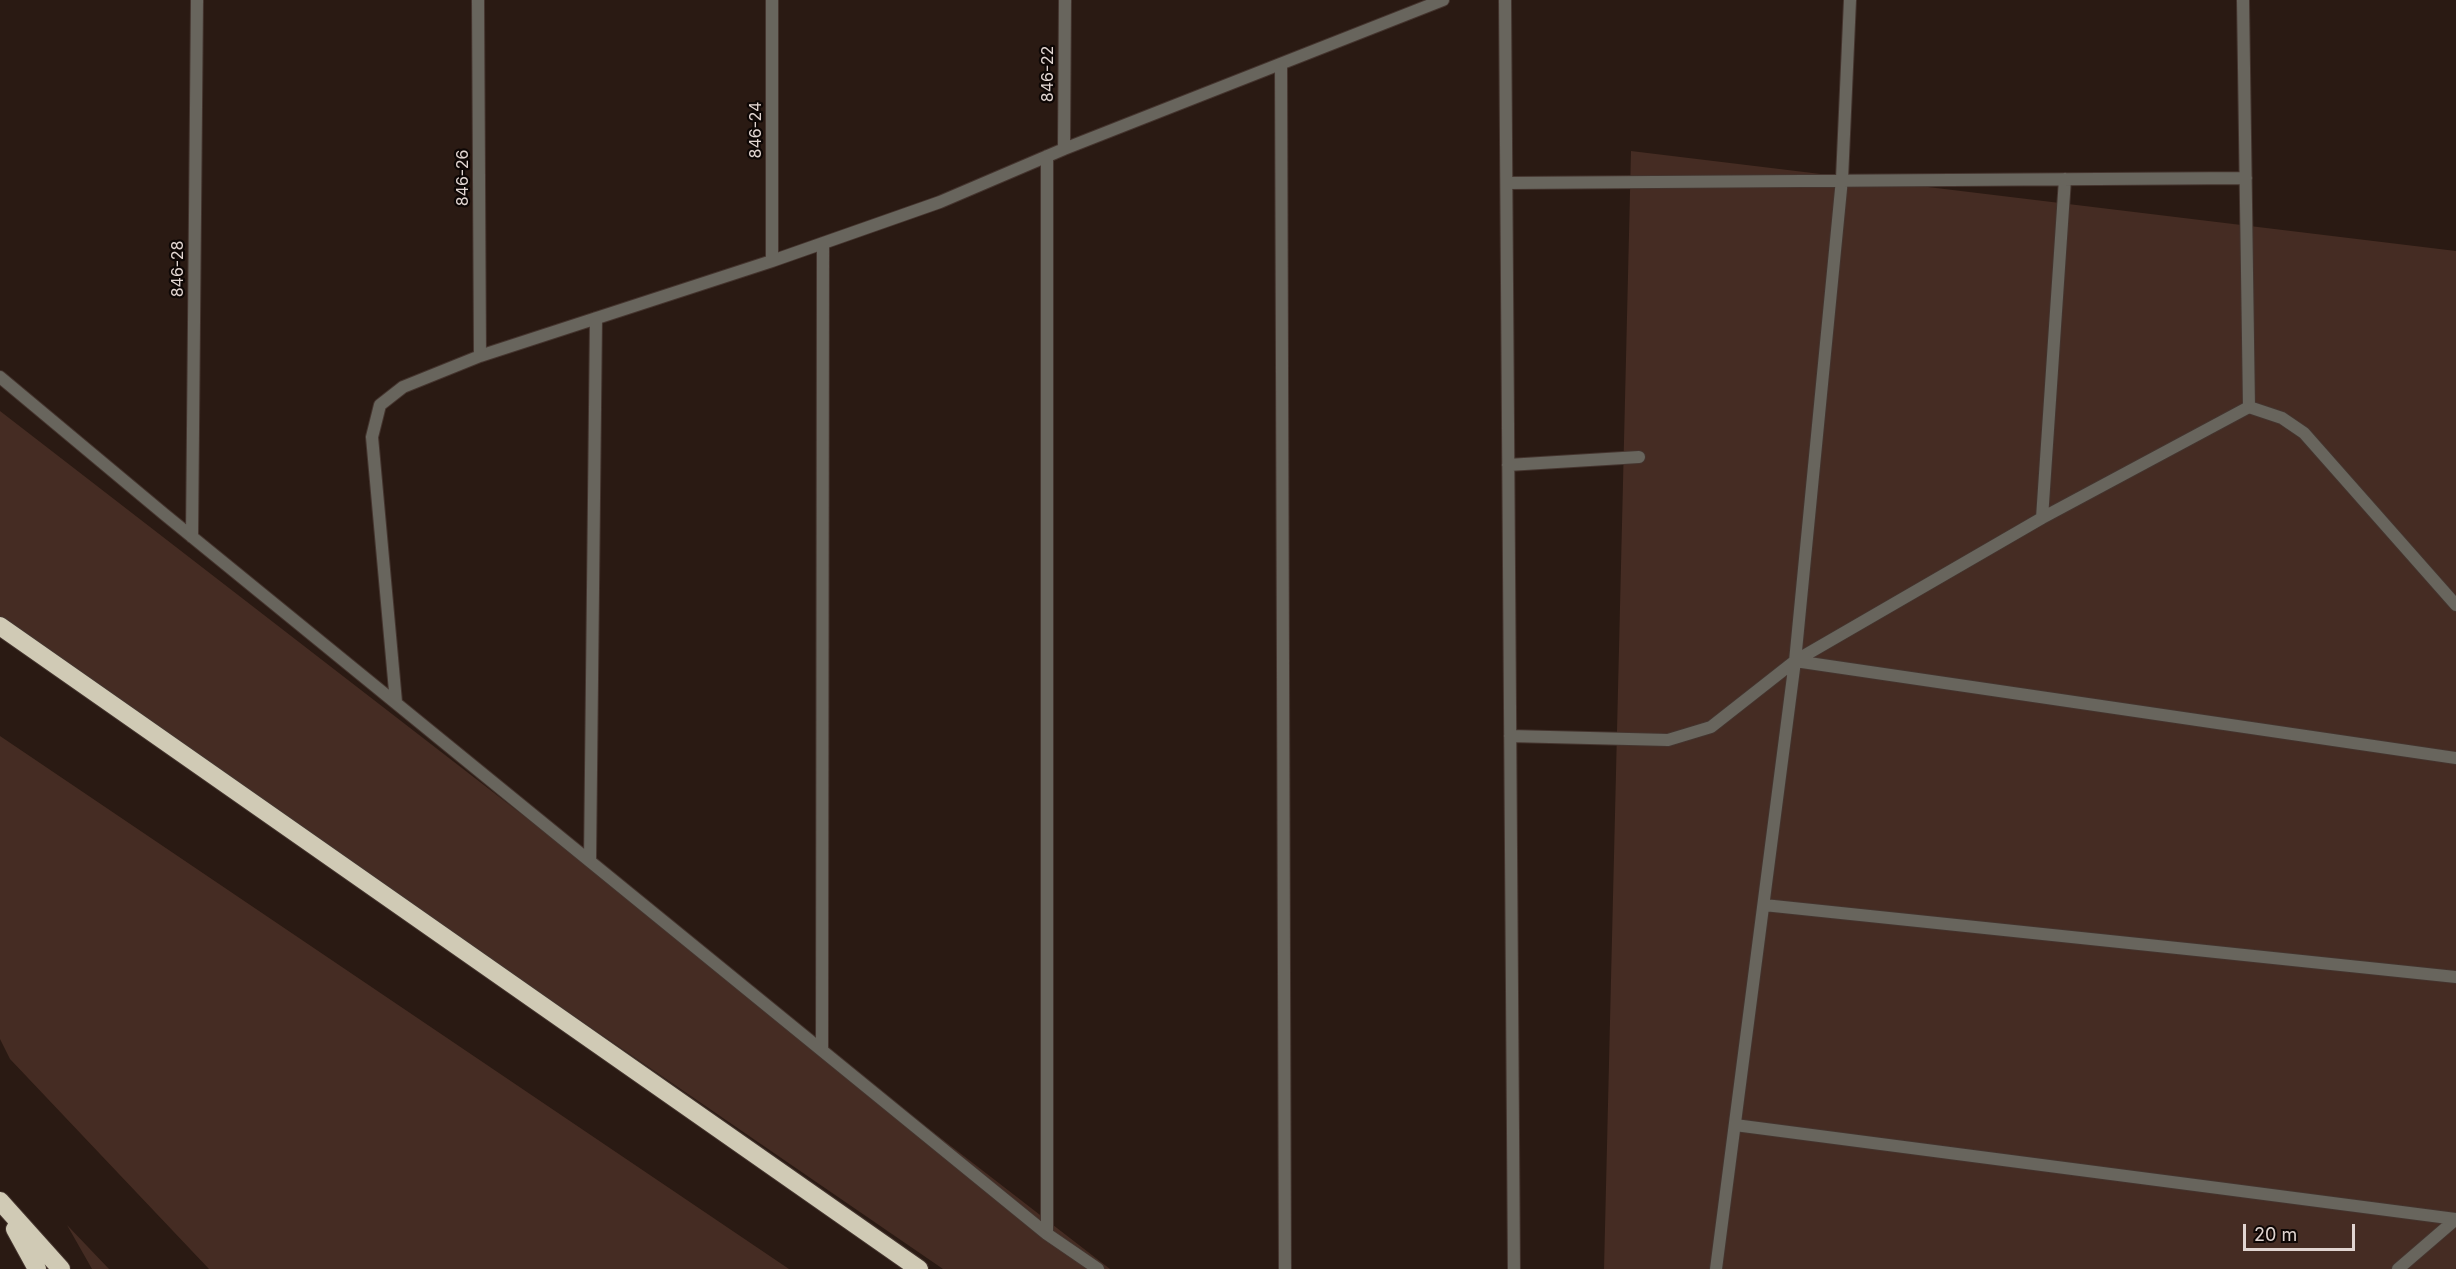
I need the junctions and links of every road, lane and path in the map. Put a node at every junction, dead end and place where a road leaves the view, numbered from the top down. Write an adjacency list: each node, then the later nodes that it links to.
1 (197, 0): 25 (street, 846-28)
2 (478, 0): 19 (street, 846-26)
3 (772, 0): 17 (street, 846-24)
4 (1065, 0): 10 (street, 846-22)
5 (1443, 0): 9 (street)
6 (1505, 0): 15 (street)
7 (1850, 0): 13 (street)
8 (2243, 0): 12 (street)
9 (1281, 64): 10 (street); 44 (street)
10 (1064, 149): 11 (street)
11 (1047, 156): 16 (street); 39 (street)
12 (2246, 178): 14 (street); 21 (street)
13 (1842, 179): 14 (street); 15 (street); 28 (street)
14 (2065, 179): 24 (street)
15 (1507, 183): 23 (street)
16 (823, 243): 17 (street); 35 (street)
17 (772, 261): 18 (street)
18 (596, 318): 19 (street); 32 (street)
19 (480, 356): 29 (street)
20 (0, 377): 25 (street)
21 (2249, 407): 24 (street); 26 (street)
22 (1639, 457): 23 (street)
23 (1508, 465): 30 (street)
24 (2042, 518): 28 (street)
25 (192, 537): 29 (street)
26 (2456, 605)
27 (0, 626): 42 (highway)
28 (1795, 661): 30 (street); 31 (street); 33 (street)
29 (396, 702): 32 (street)
30 (1510, 736): 45 (street)
31 (2456, 758)
32 (590, 861): 35 (street)
33 (1764, 905): 34 (street); 36 (street)
34 (2456, 977)
35 (822, 1050): 39 (street)
36 (1735, 1125): 38 (street); 46 (street)
37 (0, 1202): 40 (highway); 41 (highway)
38 (2456, 1219): 47 (street)
39 (1047, 1234): 43 (street)
40 (38, 1269)
41 (61, 1269)
42 (919, 1269)
43 (1098, 1269)
44 (1285, 1269)
45 (1514, 1269)
46 (1716, 1269)
47 (2397, 1269)

